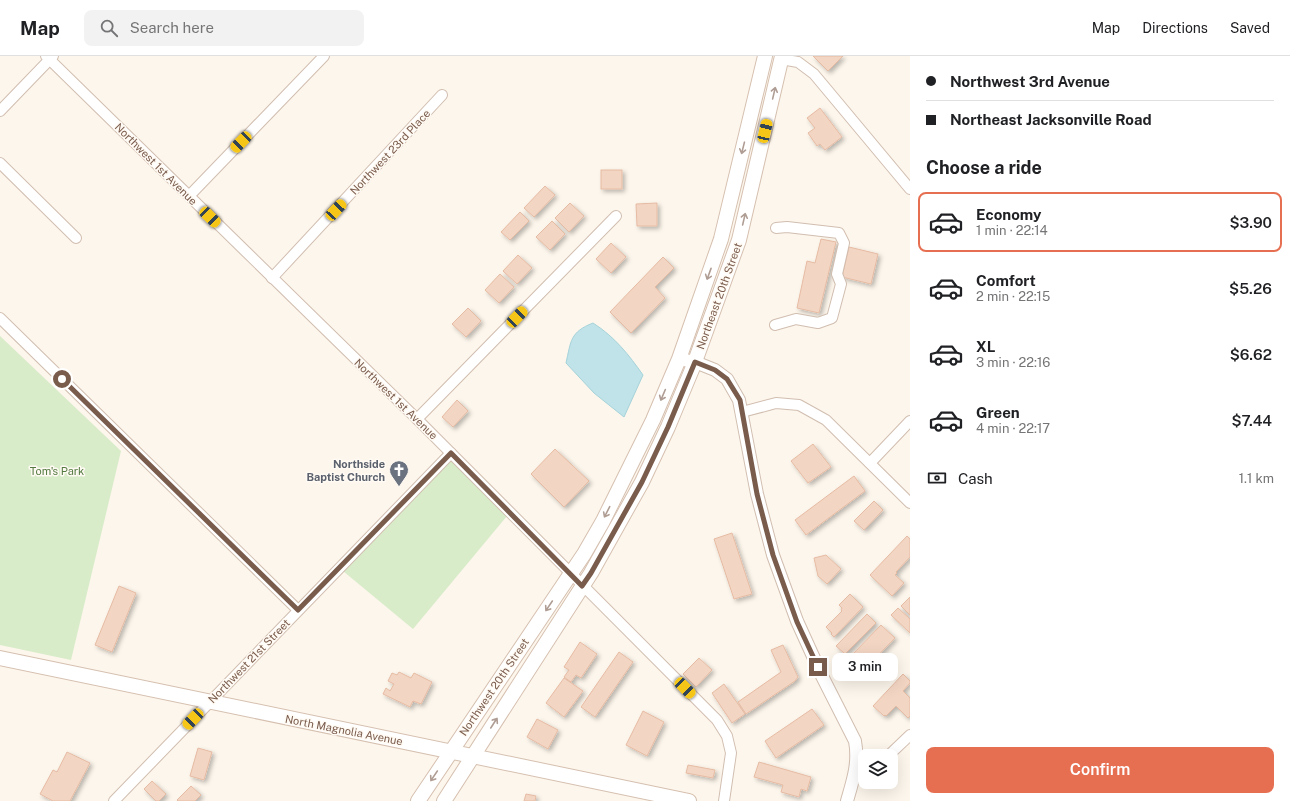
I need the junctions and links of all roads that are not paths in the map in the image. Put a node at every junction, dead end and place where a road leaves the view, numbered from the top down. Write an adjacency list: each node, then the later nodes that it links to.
1 (324, 56): 9 (street)
2 (766, 56): 4 (main road); 16 (main road, Northeast 20th Street, one-way to 16)
3 (49, 57): 6 (street); 9 (street, Northwest 1st Avenue)
4 (782, 58): 8 (street); 17 (main road, Northeast 20th Street, one-way to 4)
5 (442, 96): 13 (street, Northwest 23rd Place)
6 (0, 111)
7 (0, 163): 12 (street)
8 (910, 189)
9 (188, 196): 13 (street, Northwest 1st Avenue)
10 (616, 216): 19 (street)
11 (776, 228): 15 (street)
12 (76, 238)
13 (272, 278): 19 (street, Northwest 1st Avenue)
14 (0, 318): 26 (street)
15 (776, 325)
16 (679, 359): 17 (street); 24 (main road, Northeast 20th Street, one-way to 24)
17 (695, 362): 18 (street); 25 (main road, Northeast 20th Street)
18 (742, 412): 22 (street); 32 (street)
19 (417, 419): 21 (street, Northwest 1st Avenue)
20 (910, 421): 22 (street)
21 (451, 453): 24 (street, Northwest 1st Avenue); 26 (street, Northwest 21st Street)
22 (870, 463): 23 (street)
23 (910, 503)
24 (571, 574): 25 (street, Northwest 1st Avenue); 31 (main road, Northwest 20th Street, one-way to 31)
25 (582, 586): 33 (main road, Northwest 20th Street, one-way to 25); 39 (street, Northwest 1st Avenue)
26 (298, 610): 28 (street, Northwest 21st Street)
27 (0, 658): 28 (main road, North Magnolia Avenue)
28 (210, 702): 31 (main road, North Magnolia Avenue); 35 (street, Northwest 21st Street)
29 (910, 735): 30 (street)
30 (897, 749)
31 (451, 751): 33 (main road, North Magnolia Avenue); 36 (main road, Northwest 20th Street, one-way to 36)
32 (858, 753)
33 (473, 756): 37 (main road, Northwest 20th Street); 38 (main road, North Magnolia Avenue)
34 (858, 772): 40 (street)
35 (114, 801)
36 (418, 801)
37 (444, 801)
38 (688, 801)
39 (724, 801)
40 (847, 801)

